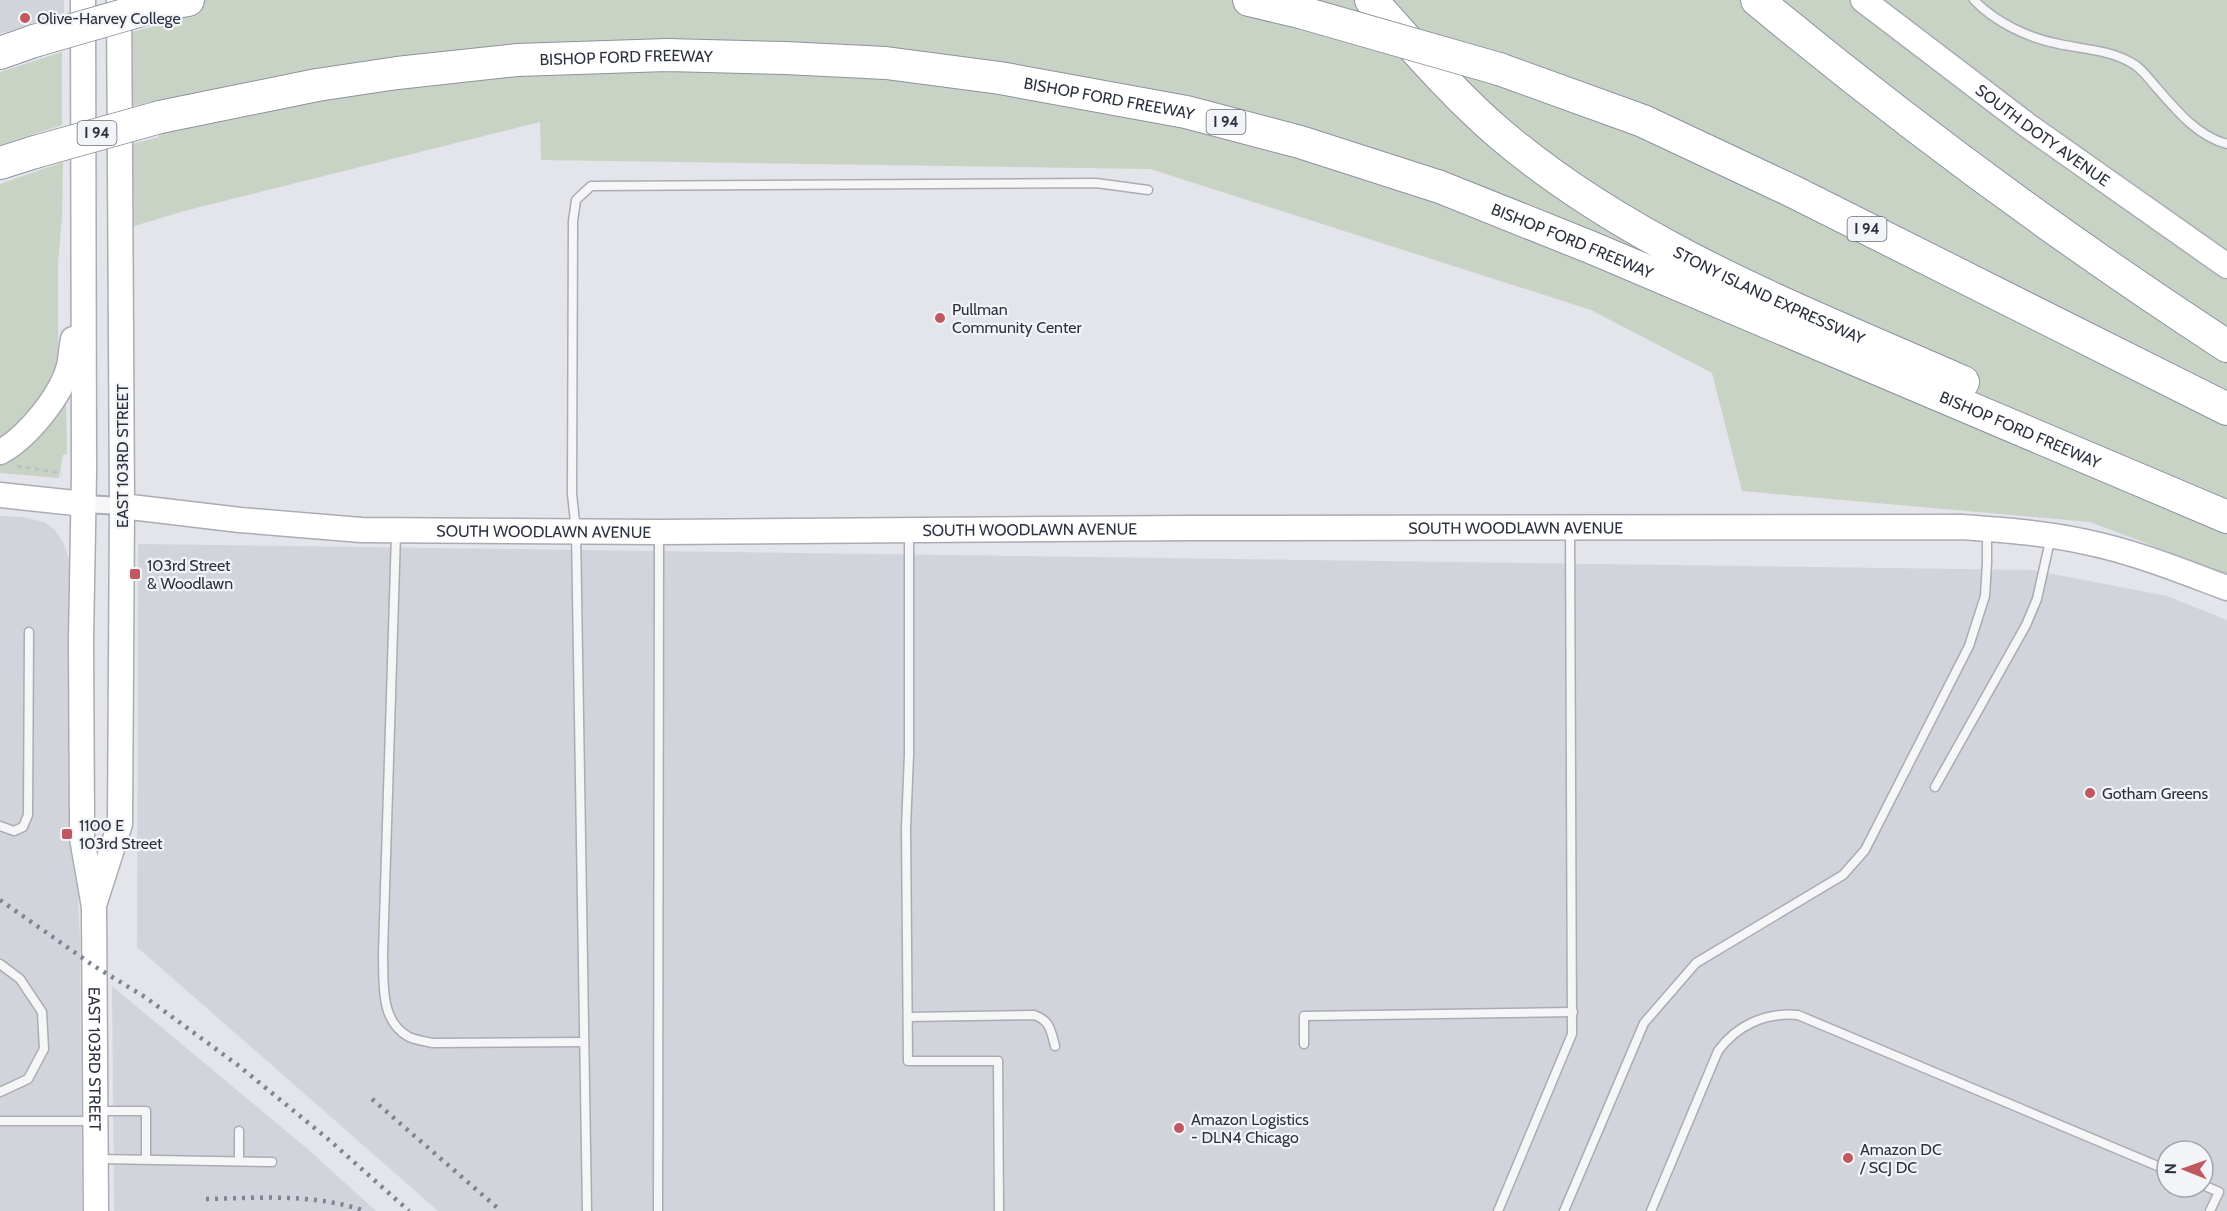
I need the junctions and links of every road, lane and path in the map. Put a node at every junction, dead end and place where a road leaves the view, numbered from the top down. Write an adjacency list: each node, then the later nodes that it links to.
1 (82, 0): 13 (street, EAST 103RD STREET)
2 (119, 0): 22 (street, EAST 103RD STREET)
3 (1249, 0): 16 (highway, I 94, bridge)
4 (1371, 0): 20 (highway, STONY ISLAND EXPRESSWAY)
5 (1757, 0): 15 (highway)
6 (1863, 0): 14 (street, SOUTH DOTY AVENUE)
7 (1974, 0): 10 (lane)
8 (174, 3): 9 (highway, bridge)
9 (0, 53)
10 (2227, 144)
11 (0, 163): 23 (highway, BISHOP FORD FREEWAY / I 94, bridge)
12 (1148, 190): 28 (lane)
13 (83, 256): 17 (street); 21 (street, EAST 103RD STREET)
14 (2227, 266)
15 (2227, 346)
16 (2227, 409)
17 (5, 459): 18 (path)
18 (62, 472)
19 (0, 495): 21 (street, SOUTH WOODLAWN AVENUE)
20 (2227, 498)
21 (84, 504): 22 (street, SOUTH WOODLAWN AVENUE); 35 (street, EAST 103RD STREET)
22 (122, 506): 27 (street, SOUTH WOODLAWN AVENUE); 35 (street, EAST 103RD STREET)
23 (2227, 517)
24 (909, 529): 25 (street, SOUTH WOODLAWN AVENUE); 29 (street, SOUTH WOODLAWN AVENUE); 38 (lane)
25 (1570, 529): 26 (street, SOUTH WOODLAWN AVENUE); 37 (lane)
26 (1987, 529): 30 (street, SOUTH WOODLAWN AVENUE); 57 (lane)
27 (396, 530): 28 (street, SOUTH WOODLAWN AVENUE); 39 (lane)
28 (576, 531): 29 (street, SOUTH WOODLAWN AVENUE); 39 (lane)
29 (659, 532): 54 (lane)
30 (2056, 537): 31 (street); 33 (lane)
31 (2227, 588)
32 (29, 632): 34 (lane)
33 (1935, 787)
34 (0, 826)
35 (94, 907): 43 (street, EAST 103RD STREET)
36 (0, 964): 42 (lane)
37 (1572, 1012): 40 (lane); 56 (lane)
38 (908, 1017): 41 (lane); 55 (lane)
39 (584, 1042): 53 (lane)
40 (1304, 1044)
41 (1055, 1046)
42 (0, 1092)
43 (95, 1116): 44 (lane); 46 (street, EAST 103RD STREET); 47 (lane)
44 (0, 1121)
45 (239, 1131): 48 (lane)
46 (96, 1159): 47 (lane); 52 (street, EAST 103RD STREET)
47 (146, 1159): 48 (lane)
48 (239, 1161): 49 (lane)
49 (272, 1161)
50 (2155, 1165): 58 (lane)
51 (2215, 1191): 59 (lane)
52 (96, 1211)
53 (587, 1211)
54 (658, 1211)
55 (999, 1211)
56 (1498, 1211)
57 (1564, 1211)
58 (1651, 1211)
59 (2210, 1211)

